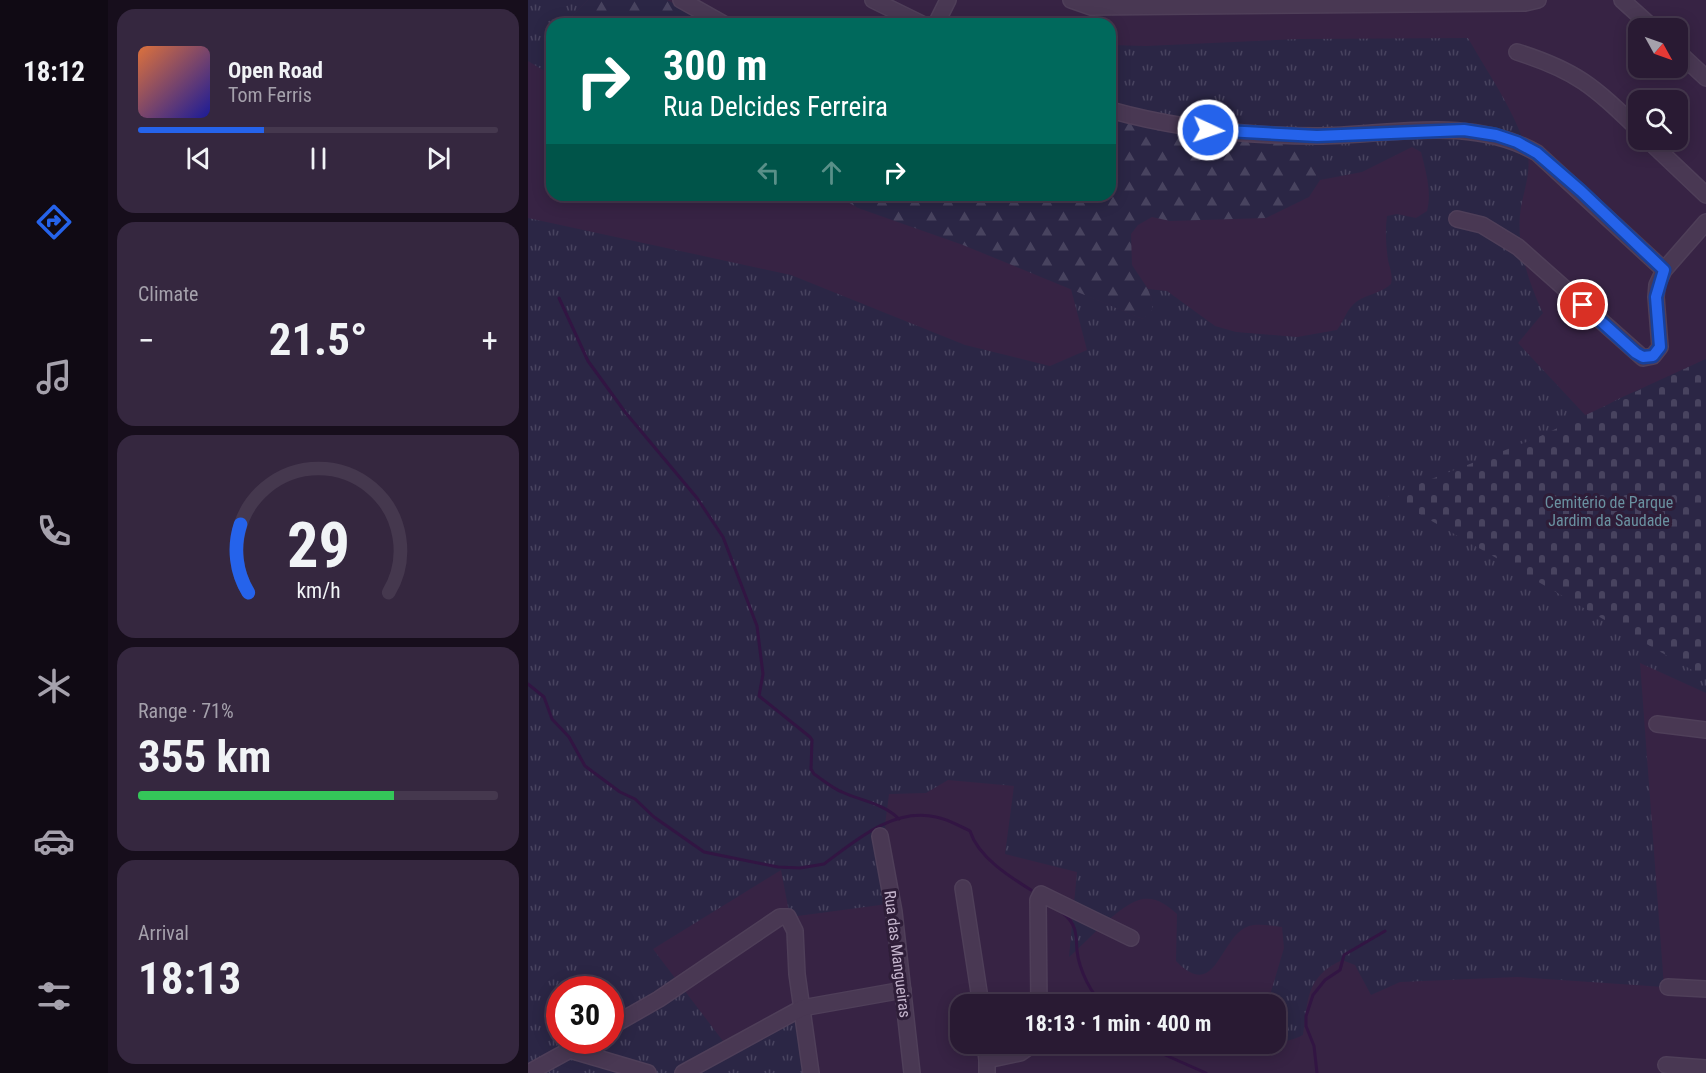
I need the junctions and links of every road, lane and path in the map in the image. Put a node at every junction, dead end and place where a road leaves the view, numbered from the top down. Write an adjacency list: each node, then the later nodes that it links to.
1 (681, 0): 8 (street)
2 (873, 0): 9 (street)
3 (948, 0): 10 (street)
4 (1071, 0): 7 (street)
5 (1538, 0): 7 (street)
6 (1622, 0): 11 (street)
7 (1109, 3)
8 (713, 18)
9 (910, 18)
10 (939, 18)
11 (1642, 18)
12 (1517, 52): 16 (street)
13 (1688, 61): 14 (street)
14 (1706, 78)
15 (1116, 112): 21 (street)
16 (1628, 120)
17 (1659, 150): 18 (street)
18 (1706, 195)
19 (1457, 219): 21 (street)
20 (1706, 222): 21 (street)
21 (1664, 270)
22 (1657, 724): 23 (street)
23 (1706, 730)
24 (880, 836): 29 (street, Rua das Mangueiras)
25 (963, 888): 30 (street)
26 (1131, 938): 31 (street)
27 (1668, 987): 28 (street)
28 (1706, 989)
29 (903, 990): 32 (street); 44 (street, Rua das Mangueiras)
30 (979, 994)
31 (1039, 994)
32 (802, 1008): 33 (street); 42 (street); 43 (street)
33 (624, 1019)
34 (563, 1054): 40 (street)
35 (584, 1054): 41 (street)
36 (1014, 1054): 38 (street)
37 (1666, 1065): 39 (street)
38 (987, 1066)
39 (1706, 1068)
40 (528, 1073)
41 (648, 1073)
42 (683, 1073)
43 (811, 1073)
44 (912, 1073)

